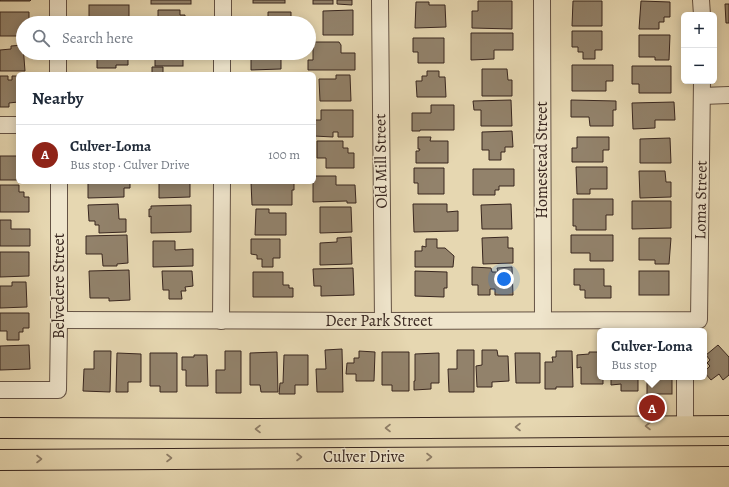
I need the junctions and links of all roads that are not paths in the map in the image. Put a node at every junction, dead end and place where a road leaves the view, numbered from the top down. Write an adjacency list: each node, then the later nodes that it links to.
1 (58, 0): 7 (street)
2 (223, 0): 8 (street)
3 (380, 0): 22 (street, Old Mill Street)
4 (542, 0): 20 (street, Homestead Street)
5 (701, 0): 6 (street)
6 (702, 12)
7 (58, 16)
8 (223, 16)
9 (58, 60): 11 (street)
10 (222, 60): 12 (street)
11 (58, 72)
12 (222, 72)
13 (702, 89): 14 (street); 23 (street, Loma Street)
14 (729, 95)
15 (0, 125): 16 (street)
16 (16, 125)
17 (59, 184): 19 (street, Belvedere Street)
18 (222, 184): 21 (street)
19 (59, 320): 21 (street, Deer Park Street); 25 (street, Belvedere Street)
20 (543, 320): 22 (street, Deer Park Street); 23 (street, Deer Park Street)
21 (221, 321): 22 (street, Deer Park Street)
22 (383, 321)
23 (690, 323)
24 (685, 380): 26 (street)
25 (0, 390)
26 (685, 426): 27 (main road, Culver Drive); 28 (main road, Culver Drive, one-way to 28)
27 (729, 426)
28 (0, 428)
29 (729, 456): 30 (main road, Culver Drive, one-way to 29)
30 (0, 460)

